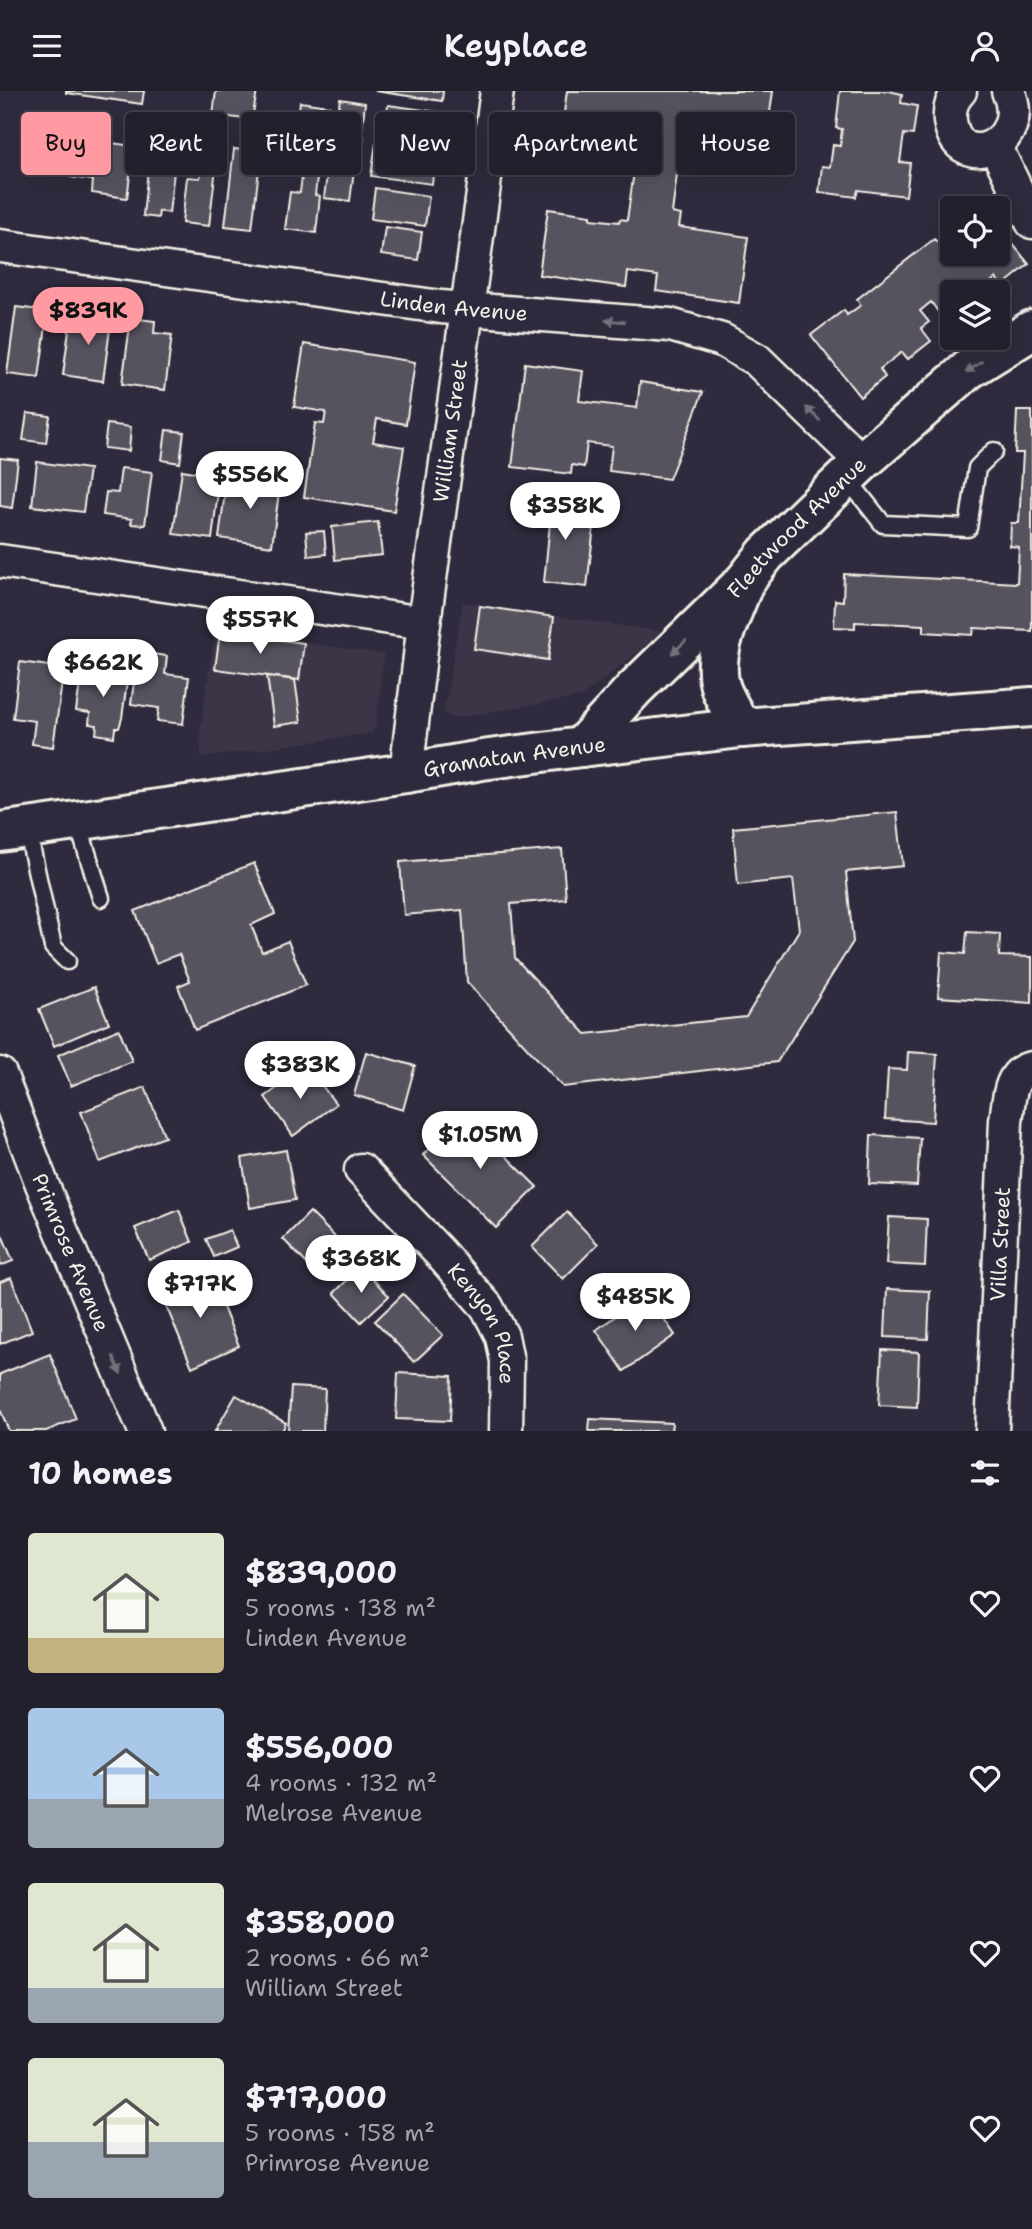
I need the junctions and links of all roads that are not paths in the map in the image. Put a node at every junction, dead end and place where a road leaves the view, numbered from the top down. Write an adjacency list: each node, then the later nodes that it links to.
1 (497, 91): 7 (street, William Street)
2 (960, 91): 4 (street)
3 (1008, 91): 4 (street)
4 (996, 148): 5 (street)
5 (1032, 222)
6 (0, 246): 7 (street, Linden Avenue)
7 (467, 310): 10 (street, Linden Avenue, one-way to 7); 13 (street, William Street)
8 (1032, 330): 10 (main road, Fleetwood Avenue, one-way to 10)
9 (994, 451): 10 (lane)
10 (854, 470): 12 (main road, Fleetwood Avenue)
11 (0, 561): 13 (street)
12 (744, 582): 15 (main road); 16 (main road, Fleetwood Avenue, one-way to 16)
13 (424, 623): 17 (street, William Street)
14 (1032, 707): 15 (main road, Gramatan Avenue)
15 (741, 728): 16 (main road, Gramatan Avenue)
16 (581, 747): 17 (main road, Gramatan Avenue)
17 (406, 773): 18 (main road, Gramatan Avenue)
18 (76, 820): 19 (main road, Gramatan Avenue); 20 (lane)
19 (13, 830): 21 (lane)
20 (101, 898)
21 (67, 961)
22 (1032, 1069): 27 (street, Villa Street)
23 (0, 1074): 25 (street, Primrose Avenue, one-way to 25)
24 (361, 1170): 26 (street, Kenyon Place)
25 (145, 1431)
26 (506, 1431)
27 (992, 1431)

